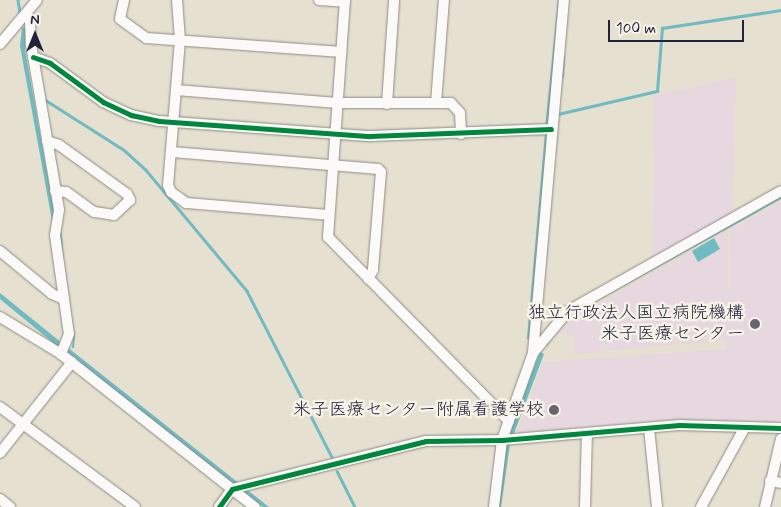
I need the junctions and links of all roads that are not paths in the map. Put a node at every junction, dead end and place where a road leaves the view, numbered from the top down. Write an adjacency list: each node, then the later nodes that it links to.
1 (37, 0): 9 (street)
2 (124, 0): 10 (street)
3 (177, 0): 10 (street)
4 (319, 0): 8 (street)
5 (394, 0): 17 (street)
6 (444, 0): 16 (street)
7 (564, 0): 19 (street)
8 (345, 1): 12 (street)
9 (26, 15): 11 (street); 13 (street)
10 (180, 40): 12 (street); 14 (street)
11 (0, 44)
12 (341, 52): 15 (street)
13 (33, 57): 18 (street); 22 (street)
14 (176, 90): 15 (street); 18 (street)
15 (337, 103): 17 (street); 20 (street)
16 (436, 103): 17 (street); 21 (street)
17 (387, 104)
18 (174, 122): 20 (street); 23 (street)
19 (551, 129): 21 (street); 32 (street)
20 (334, 134): 21 (street); 24 (street)
21 (461, 134)
22 (47, 141): 25 (street); 25 (street)
23 (172, 152): 24 (street); 27 (street)
24 (332, 164): 27 (street); 29 (street)
25 (55, 191): 30 (street)
26 (781, 191): 32 (street)
27 (328, 215): 29 (street)
28 (0, 251): 30 (street)
29 (368, 278): 36 (street)
30 (64, 299): 33 (street)
31 (0, 317): 33 (street)
32 (533, 353): 36 (street)
33 (62, 354): 34 (street)
34 (72, 362): 37 (street); 46 (street)
35 (0, 407): 37 (street)
36 (509, 421): 43 (street)
37 (24, 422): 44 (street); 49 (street)
38 (745, 427): 39 (street); 40 (street); 55 (street)
39 (649, 428): 41 (street); 54 (street)
40 (781, 428)
41 (587, 432): 43 (street); 53 (street)
42 (781, 439): 45 (street)
43 (502, 440): 46 (street); 52 (street)
44 (0, 453)
45 (776, 482): 56 (street)
46 (232, 489): 50 (street); 51 (street)
47 (0, 500): 48 (street)
48 (10, 507)
49 (136, 507)
50 (219, 507)
51 (255, 507)
52 (494, 507)
53 (586, 507)
54 (657, 507)
55 (701, 507)
56 (764, 507)

